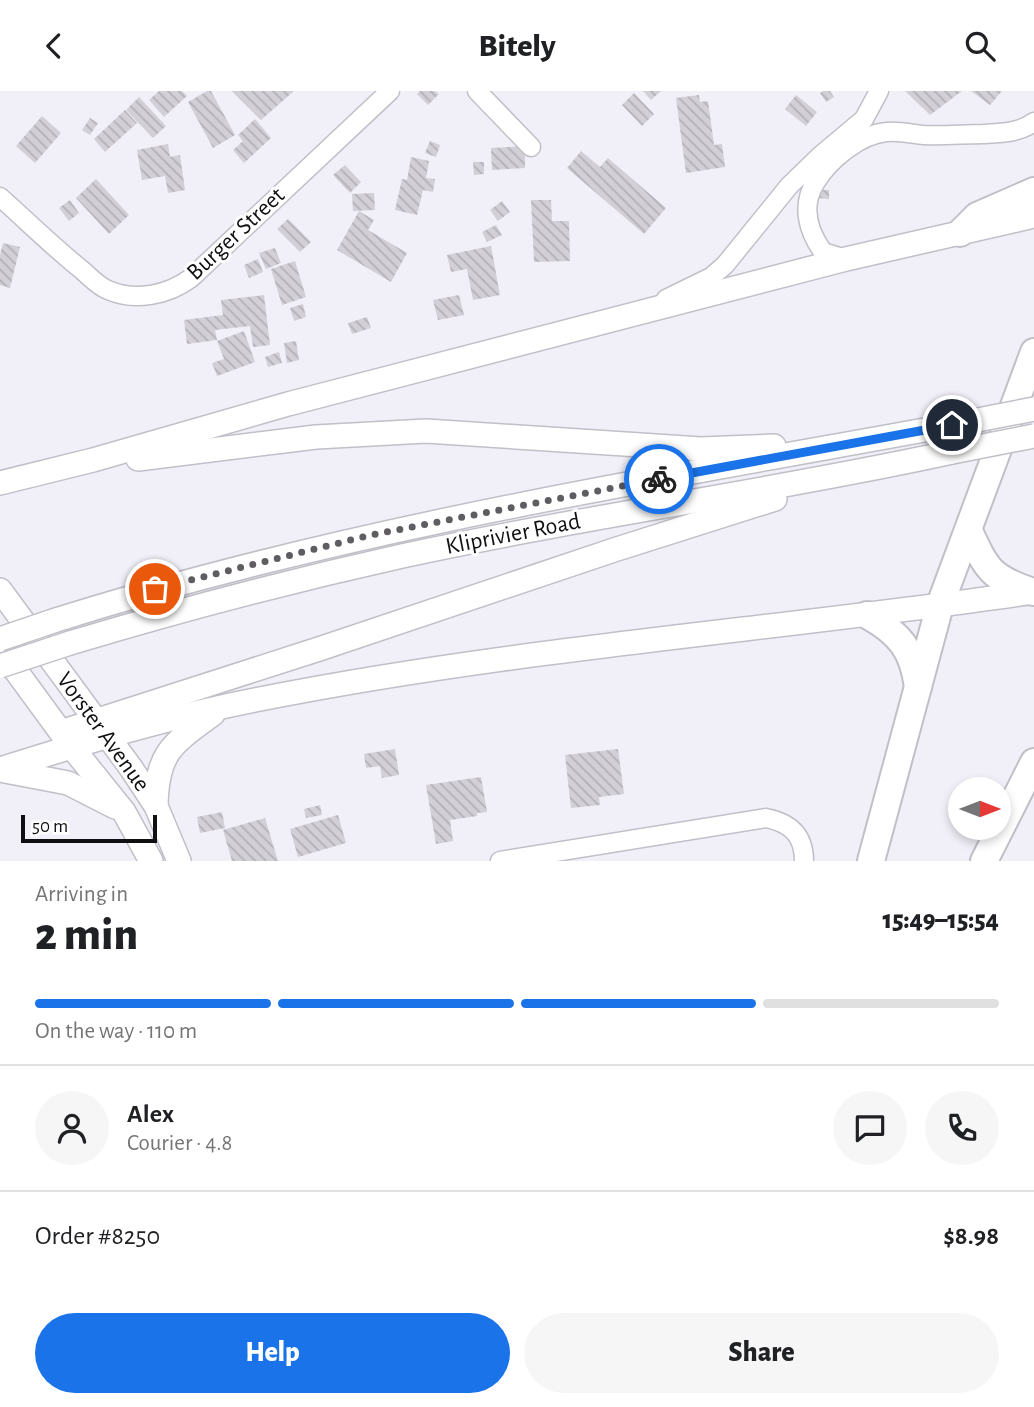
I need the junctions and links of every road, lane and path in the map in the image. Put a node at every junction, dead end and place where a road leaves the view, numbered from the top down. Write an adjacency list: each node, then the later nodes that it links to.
1 (390, 91): 7 (street, Burger Street)
2 (477, 91): 5 (street)
3 (880, 91): 11 (street)
4 (1034, 122): 10 (street)
5 (531, 147)
6 (1034, 191): 9 (highway)
7 (0, 197)
8 (1034, 216): 9 (main road)
9 (960, 233): 10 (main road)
10 (846, 259): 11 (main road)
11 (635, 314): 16 (main road)
12 (1034, 352): 19 (highway)
13 (1034, 409): 15 (main road, Kliprivier Road, bridge)
14 (1034, 436): 17 (main road, Kliprivier Road, bridge)
15 (845, 445): 16 (main road); 24 (main road, Kliprivier Road, bridge)
16 (93, 460): 18 (main road)
17 (878, 468): 26 (main road, Kliprivier Road, bridge); 29 (main road)
18 (0, 484)
19 (969, 531): 21 (highway); 22 (highway)
20 (0, 590): 29 (main road, Vorster Avenue)
21 (1033, 592): 22 (main road)
22 (940, 605): 23 (main road); 27 (highway)
23 (867, 615): 27 (highway); 28 (main road)
24 (0, 639)
25 (0, 649): 30 (main road, Vorster Avenue)
26 (0, 666)
27 (918, 692): 39 (highway)
28 (221, 708): 29 (main road); 33 (main road)
29 (102, 728): 30 (main road); 33 (main road, Vorster Avenue)
30 (66, 739): 32 (main road); 34 (main road, Vorster Avenue)
31 (1034, 762): 40 (highway)
32 (0, 770): 34 (main road)
33 (156, 806): 36 (main road, Vorster Avenue)
34 (124, 812): 35 (main road, Vorster Avenue)
35 (151, 861)
36 (179, 861)
37 (500, 861): 38 (street)
38 (804, 861)
39 (871, 861)
40 (984, 861)

